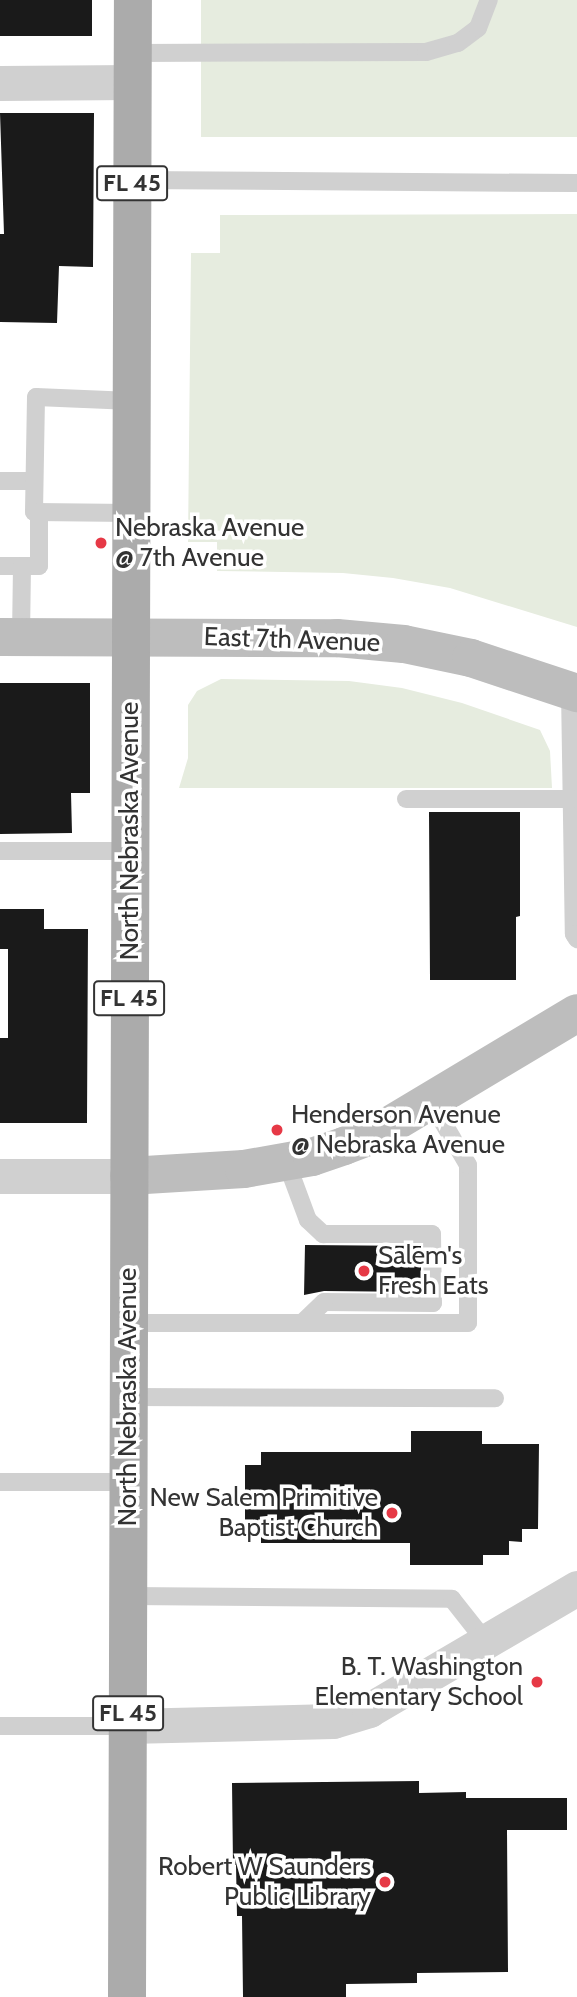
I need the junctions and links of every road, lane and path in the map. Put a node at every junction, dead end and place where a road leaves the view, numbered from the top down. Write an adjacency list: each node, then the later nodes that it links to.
1 (133, 0): 3 (main road, North Nebraska Avenue / FL 45)
2 (489, 0): 3 (lane)
3 (133, 67): 4 (street); 5 (main road, North Nebraska Avenue / FL 45)
4 (0, 83)
5 (132, 180): 6 (lane); 7 (main road, North Nebraska Avenue / FL 45)
6 (577, 183)
7 (132, 401): 9 (lane); 11 (main road, North Nebraska Avenue / FL 45)
8 (0, 481): 9 (lane)
9 (34, 481): 10 (lane)
10 (39, 512): 11 (lane); 13 (lane)
11 (131, 513): 15 (main road, North Nebraska Avenue / FL 45)
12 (0, 566): 13 (lane)
13 (22, 566): 14 (lane)
14 (11, 637): 15 (street, East 7th Avenue)
15 (131, 637): 16 (street, East 7th Avenue); 20 (main road, North Nebraska Avenue / FL 45)
16 (573, 692): 18 (lane)
17 (406, 799): 18 (lane)
18 (572, 799): 21 (lane)
19 (0, 850): 20 (lane)
20 (130, 851): 26 (main road, North Nebraska Avenue / FL 45)
21 (577, 939)
22 (577, 1013): 23 (street)
23 (430, 1102): 24 (street); 28 (lane)
24 (286, 1161): 26 (street); 28 (lane)
25 (0, 1176): 26 (street)
26 (129, 1176): 27 (main road, North Nebraska Avenue / FL 45)
27 (128, 1323): 28 (lane); 29 (main road, North Nebraska Avenue / FL 45)
28 (302, 1323)
29 (128, 1398): 30 (lane); 32 (main road, North Nebraska Avenue / FL 45)
30 (495, 1398)
31 (0, 1482): 32 (lane)
32 (128, 1482): 34 (main road, North Nebraska Avenue / FL 45)
33 (573, 1592): 35 (street)
34 (128, 1595): 35 (lane); 37 (main road, North Nebraska Avenue / FL 45)
35 (486, 1642): 37 (street)
36 (0, 1726): 37 (lane)
37 (128, 1726): 38 (main road, North Nebraska Avenue / FL 45)
38 (127, 1997)

